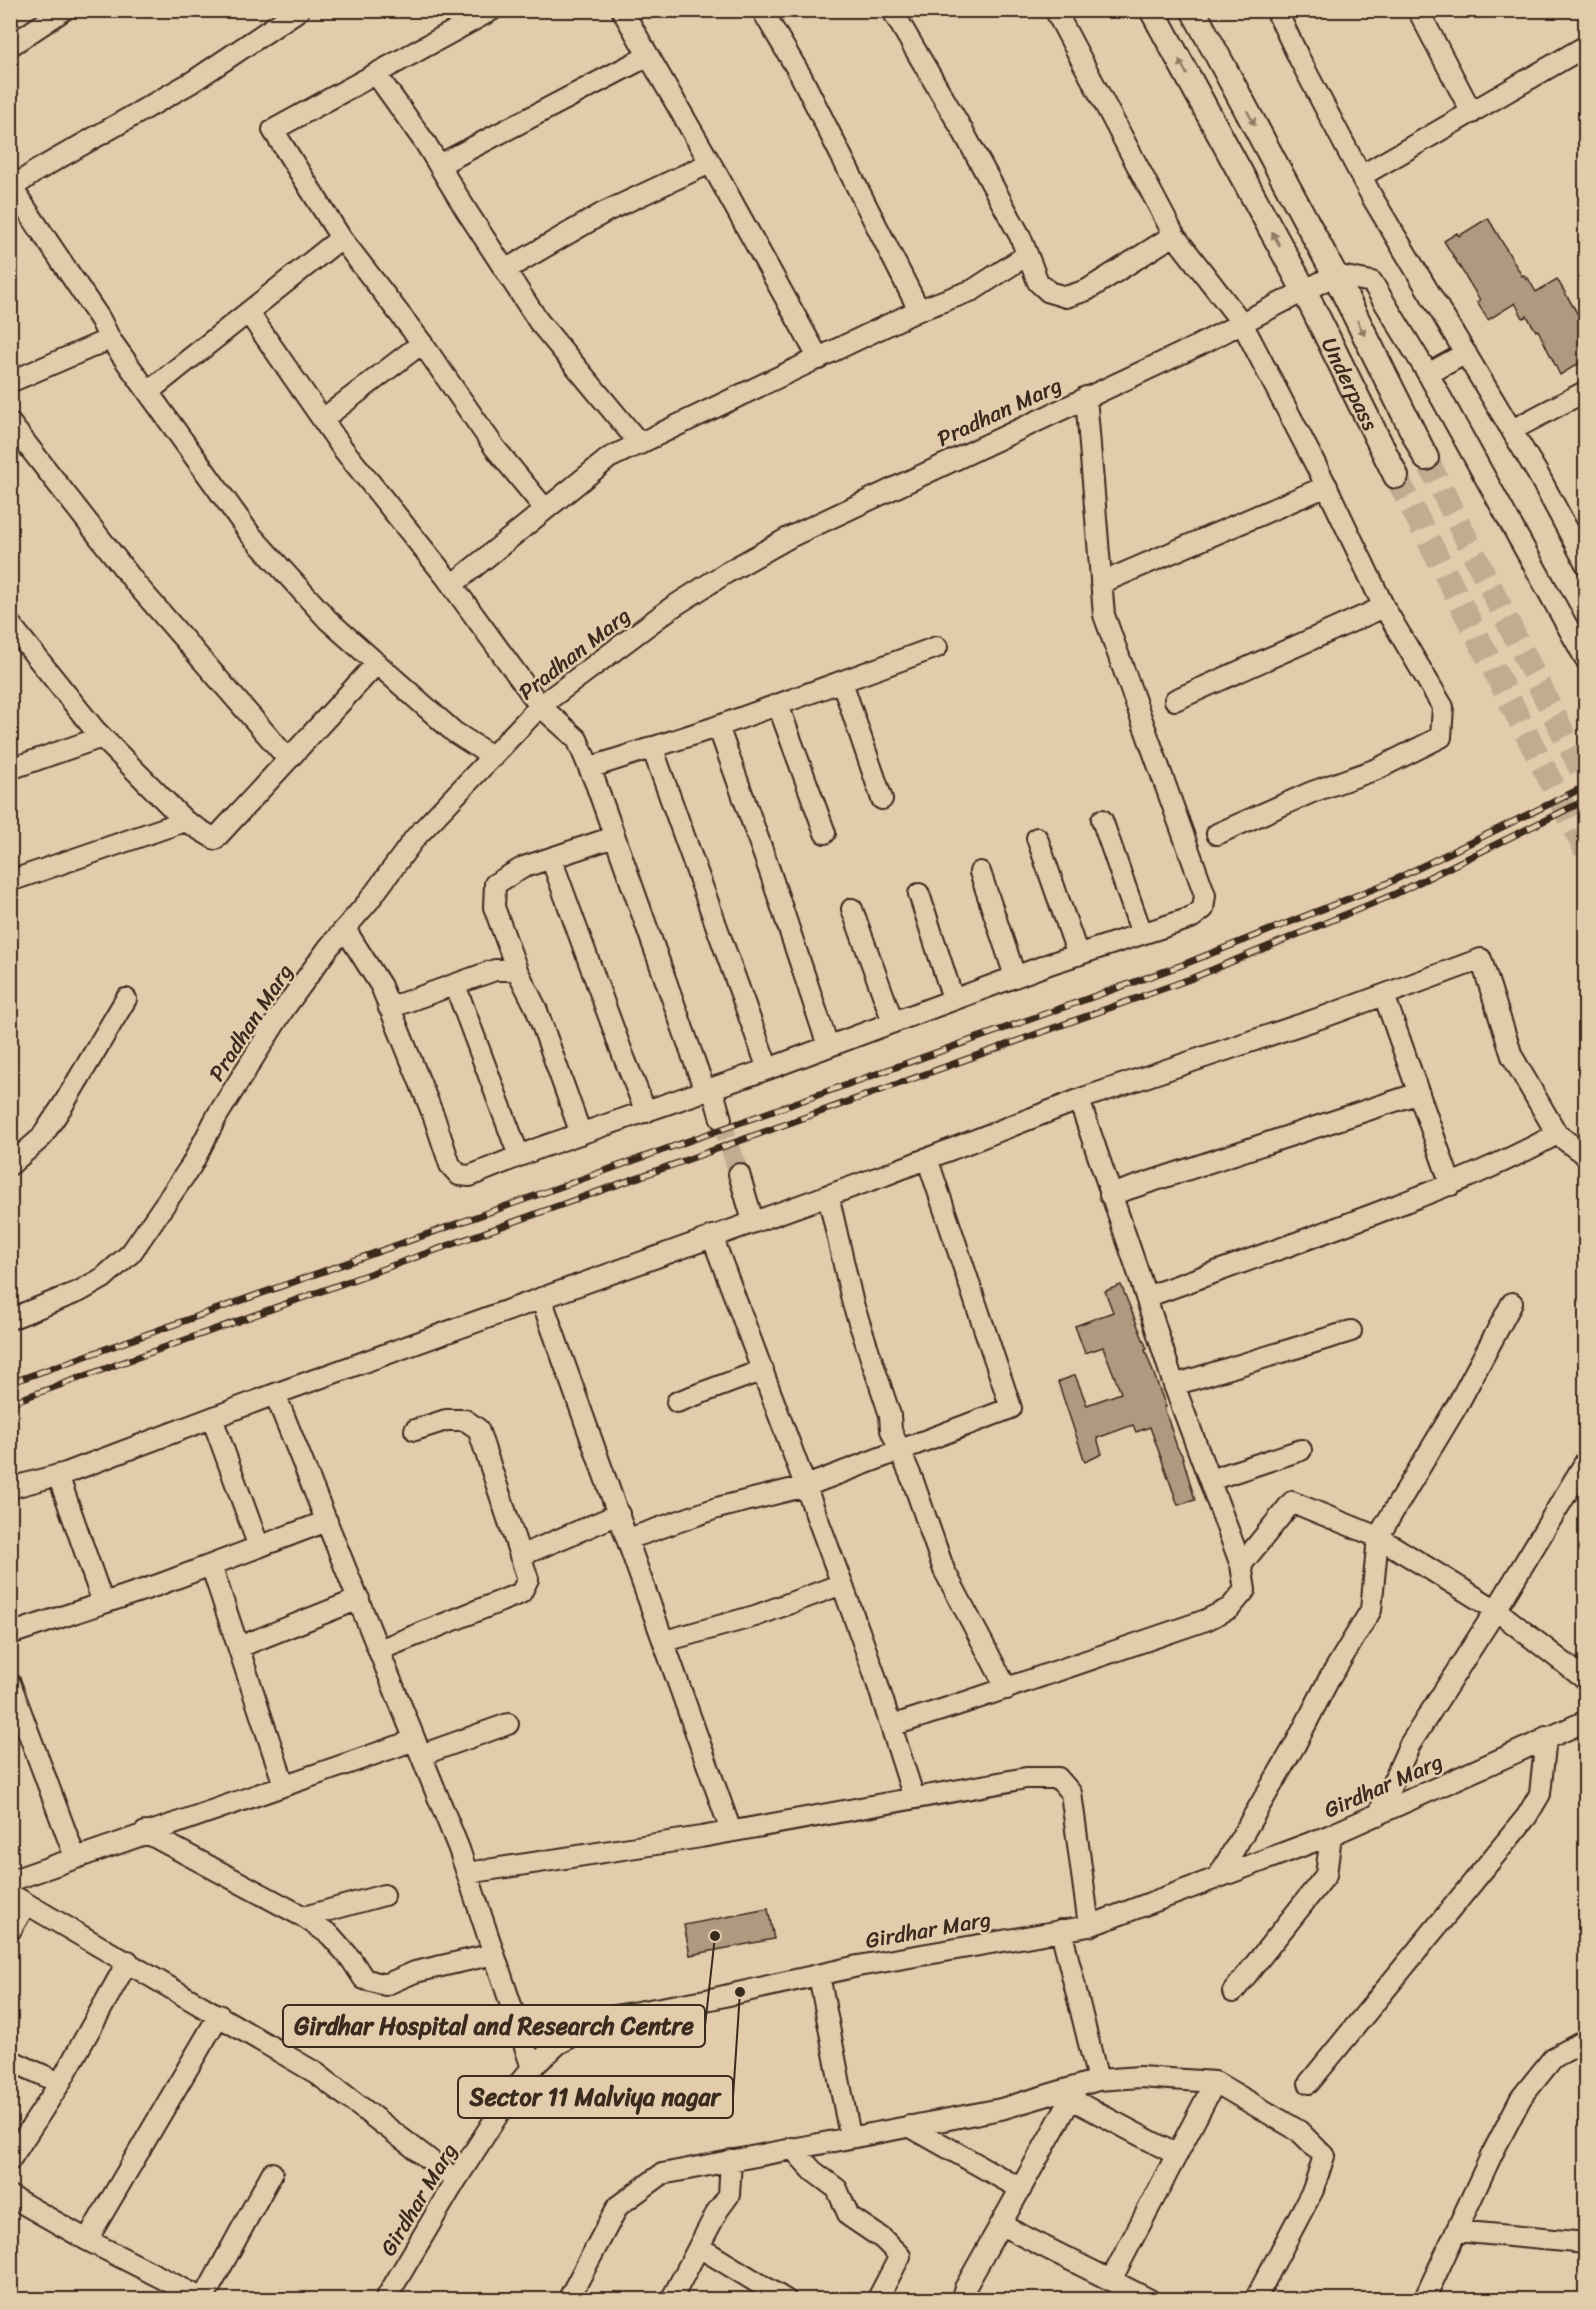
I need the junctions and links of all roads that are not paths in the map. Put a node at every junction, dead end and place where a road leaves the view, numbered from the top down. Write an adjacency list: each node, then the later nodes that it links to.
1 (64, 10): 12 (street)
2 (299, 10): 20 (street)
3 (492, 10): 15 (street)
4 (622, 10): 14 (street)
5 (762, 10): 28 (street)
6 (892, 10): 24 (street)
7 (1055, 10): 22 (street)
8 (1152, 10): 27 (main road, Underpass, one-way to 8)
9 (1193, 10): 26 (main road, Underpass, one-way to 26)
10 (1276, 10): 19 (street)
11 (1418, 10): 16 (street)
12 (10, 46)
13 (1586, 46): 16 (street)
14 (648, 56): 17 (street); 18 (street)
15 (376, 74): 18 (street); 23 (street)
16 (1472, 113): 19 (street)
17 (710, 163): 25 (street); 34 (street)
18 (439, 165): 25 (street)
19 (1361, 176): 33 (street)
20 (11, 186): 21 (street)
21 (17, 208): 31 (street)
22 (1174, 235): 24 (street); 30 (street)
23 (341, 238): 29 (street); 32 (street)
24 (1027, 255): 28 (street)
25 (505, 270): 43 (street)
26 (1335, 275): 27 (street, Pradhan Marg); 35 (street); 44 (main road, Underpass, one-way to 44)
27 (1304, 290): 30 (street, Pradhan Marg); 45 (main road, Underpass)
28 (920, 310): 34 (street)
29 (248, 312): 38 (street); 40 (street)
30 (1242, 323): 39 (street, Pradhan Marg); 46 (street)
31 (110, 339): 36 (street); 38 (street)
32 (422, 343): 40 (street); 47 (street)
33 (1466, 353): 35 (street); 42 (street)
34 (819, 359): 43 (street)
35 (1428, 374): 54 (street)
36 (10, 382)
37 (1586, 391): 42 (street)
38 (148, 392): 55 (street)
39 (1086, 397): 49 (street); 59 (street, Pradhan Marg)
40 (323, 419): 50 (street)
41 (10, 423): 64 (street)
42 (1512, 430): 48 (street)
43 (640, 444): 47 (street)
44 (1426, 458)
45 (1396, 476)
46 (1327, 486): 49 (street); 51 (street)
47 (545, 509): 50 (street)
48 (1586, 564)
49 (1101, 583): 80 (street)
50 (452, 585): 59 (street)
51 (1384, 607): 57 (street); 71 (street)
52 (13, 631): 61 (street)
53 (937, 647): 56 (street)
54 (1586, 660)
55 (377, 663): 63 (street); 64 (street)
56 (842, 682): 58 (street); 67 (street)
57 (1175, 700)
58 (778, 705): 60 (street); 70 (street)
59 (540, 706): 63 (street, Pradhan Marg); 66 (street)
60 (718, 726): 62 (street); 90 (street)
61 (102, 737): 65 (street); 69 (street)
62 (652, 747): 66 (street); 91 (street)
63 (493, 757): 79 (street, Pradhan Marg)
64 (288, 759): 69 (street)
65 (10, 768)
66 (589, 768): 72 (street)
67 (882, 799)
68 (1102, 820): 80 (street)
69 (185, 821): 76 (street)
70 (825, 834)
71 (1217, 834)
72 (614, 837): 74 (street); 92 (street)
73 (1037, 838): 81 (street)
74 (551, 858): 82 (street); 95 (street)
75 (980, 872): 83 (street)
76 (10, 881)
77 (919, 894): 87 (street)
78 (852, 909): 89 (street)
79 (345, 929): 88 (street); 112 (street, Pradhan Marg)
80 (1142, 934): 81 (street)
81 (1078, 955): 83 (street)
82 (517, 970): 84 (street); 97 (street)
83 (1015, 976): 87 (street)
84 (455, 985): 88 (street); 99 (street)
85 (1384, 995): 93 (street); 94 (street); 98 (street)
86 (126, 999): 102 (street)
87 (953, 999): 89 (street)
88 (389, 1008): 99 (street)
89 (893, 1022): 90 (street)
90 (828, 1046): 91 (street)
91 (768, 1069): 92 (street)
92 (708, 1090): 95 (street); 96 (street)
93 (1419, 1093): 104 (street); 106 (street)
94 (1079, 1100): 101 (street); 106 (street)
95 (646, 1112): 97 (street)
96 (721, 1119)
97 (581, 1134): 99 (street)
98 (1557, 1134): 100 (street); 104 (street)
99 (519, 1156)
100 (1586, 1156)
101 (927, 1158): 105 (street); 120 (street)
102 (10, 1165)
103 (739, 1174): 107 (street)
104 (1451, 1185): 109 (street)
105 (828, 1195): 107 (street); 120 (street)
106 (1110, 1196): 109 (street)
107 (753, 1221): 108 (street)
108 (712, 1236): 110 (street); 114 (street)
109 (1146, 1297): 115 (street)
110 (540, 1298): 116 (street); 127 (street)
111 (1512, 1303): 129 (street)
112 (10, 1318)
113 (1351, 1331): 115 (street)
114 (763, 1370): 117 (street); 125 (street)
115 (1174, 1385): 124 (street)
116 (275, 1394): 118 (street); 128 (street)
117 (677, 1402)
118 (212, 1418): 123 (street); 131 (street)
119 (415, 1430): 132 (street)
120 (900, 1450): 125 (street); 145 (street)
121 (1301, 1450): 124 (street)
122 (1586, 1461): 138 (street)
123 (58, 1475): 126 (street); 137 (street)
124 (1210, 1480): 134 (street)
125 (806, 1486): 130 (street); 135 (street)
126 (10, 1488)
127 (619, 1514): 130 (street); 132 (street)
128 (327, 1521): 131 (street); 136 (street)
129 (1378, 1538): 134 (street); 138 (street); 159 (street)
130 (628, 1539): 140 (street)
131 (259, 1547): 133 (street)
132 (520, 1556): 142 (street)
133 (211, 1565): 137 (street); 141 (street)
134 (1241, 1565): 145 (street)
135 (842, 1584): 140 (street); 148 (street)
136 (358, 1599): 141 (street); 142 (street)
137 (103, 1603): 139 (street)
138 (1496, 1610): 143 (street); 153 (street)
139 (10, 1634)
140 (665, 1641): 154 (street)
141 (239, 1647): 151 (street)
142 (379, 1650): 150 (street)
143 (1586, 1680)
144 (10, 1683): 157 (street)
145 (1007, 1689): 148 (street)
146 (1586, 1721): 149 (street, Girdhar Marg)
147 (508, 1724): 150 (street)
148 (891, 1726): 152 (street)
149 (1546, 1737): 153 (street, Girdhar Marg); 178 (street)
150 (418, 1748): 151 (street); 158 (street)
151 (284, 1785): 155 (street)
152 (914, 1798): 154 (street); 164 (street)
153 (1378, 1815): 156 (street, Girdhar Marg)
154 (731, 1831): 158 (street)
155 (145, 1832): 157 (street); 163 (street)
156 (1331, 1835): 159 (street, Girdhar Marg); 170 (street)
157 (75, 1857): 160 (street)
158 (467, 1873): 167 (street)
159 (1218, 1877): 164 (street, Girdhar Marg)
160 (10, 1881)
161 (384, 1895): 163 (street)
162 (18, 1899): 166 (street); 168 (street)
163 (304, 1917): 167 (street)
164 (1089, 1926): 165 (street, Girdhar Marg)
165 (1061, 1930): 169 (street, Girdhar Marg); 175 (street)
166 (10, 1931)
167 (494, 1954): 174 (street)
168 (128, 1961): 171 (street); 177 (street)
169 (819, 1975): 174 (street, Girdhar Marg); 181 (street)
170 (1233, 1992)
171 (219, 2016): 187 (street); 192 (street)
172 (1586, 2040): 191 (street)
173 (10, 2060): 177 (street)
174 (532, 2068): 187 (street, Girdhar Marg)
175 (1098, 2080): 176 (street); 179 (street)
176 (1215, 2082): 183 (street); 204 (street)
177 (60, 2083): 184 (street)
178 (1309, 2083)
179 (1074, 2093): 180 (street); 183 (street); 188 (street)
180 (909, 2126): 181 (street); 188 (street)
181 (850, 2136): 182 (street)
182 (792, 2148): 185 (street); 197 (street)
183 (1177, 2155): 195 (street)
184 (10, 2160)
185 (731, 2160): 194 (street); 199 (street)
186 (272, 2173): 196 (street)
187 (456, 2180): 198 (street, Girdhar Marg)
188 (1021, 2189): 190 (street)
189 (10, 2196): 192 (street)
190 (1001, 2225): 195 (street); 202 (street)
191 (1456, 2232): 193 (street); 205 (street)
192 (87, 2240): 196 (street)
193 (1586, 2243)
194 (699, 2247): 200 (street); 201 (street)
195 (1111, 2280): 203 (street)
196 (203, 2299)
197 (879, 2299)
198 (385, 2300)
199 (568, 2300)
200 (671, 2300)
201 (786, 2300)
202 (961, 2300)
203 (1150, 2300)
204 (1255, 2300)
205 (1424, 2300)

